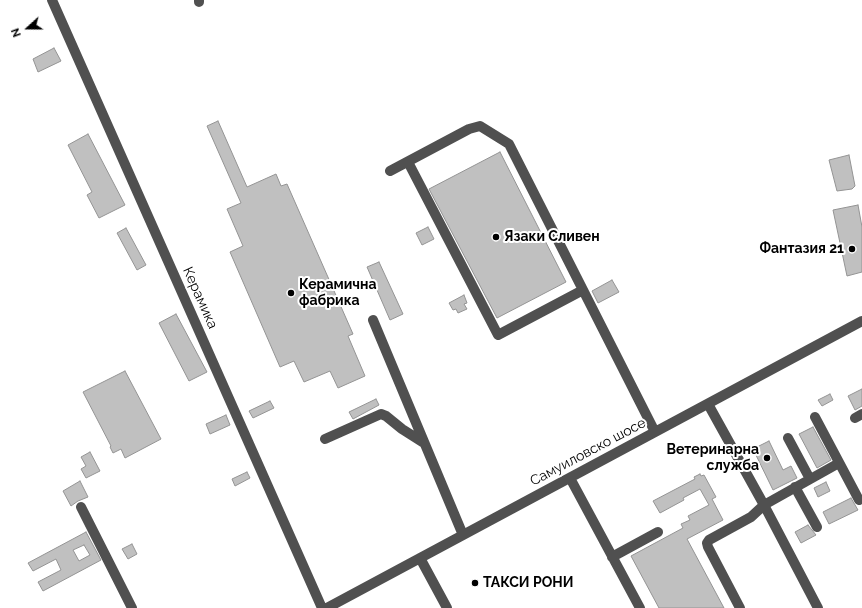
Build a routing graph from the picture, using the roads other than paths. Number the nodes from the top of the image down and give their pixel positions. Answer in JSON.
{"nodes":[{"id":1,"x":52,"y":0,"type":"edge"},
{"id":2,"x":408,"y":162,"type":"junction"},
{"id":3,"x":390,"y":171,"type":"dead end"},
{"id":4,"x":583,"y":290,"type":"junction"},
{"id":5,"x":373,"y":320,"type":"dead end"},
{"id":6,"x":862,"y":321,"type":"edge"},
{"id":7,"x":708,"y":404,"type":"junction"},
{"id":8,"x":815,"y":417,"type":"dead end"},
{"id":9,"x":655,"y":432,"type":"junction"},
{"id":10,"x":788,"y":438,"type":"dead end"},
{"id":11,"x":325,"y":439,"type":"dead end"},
{"id":12,"x":424,"y":443,"type":"junction"},
{"id":13,"x":839,"y":463,"type":"junction"},
{"id":14,"x":570,"y":478,"type":"junction"},
{"id":15,"x":810,"y":479,"type":"junction"},
{"id":16,"x":795,"y":487,"type":"junction"},
{"id":17,"x":859,"y":500,"type":"dead end"},
{"id":18,"x":764,"y":505,"type":"junction"},
{"id":19,"x":81,"y":507,"type":"dead end"},
{"id":20,"x":817,"y":527,"type":"dead end"},
{"id":21,"x":658,"y":532,"type":"dead end"},
{"id":22,"x":463,"y":535,"type":"junction"},
{"id":23,"x":612,"y":556,"type":"junction"},
{"id":24,"x":420,"y":558,"type":"junction"},
{"id":25,"x":132,"y":608,"type":"edge"},
{"id":26,"x":322,"y":608,"type":"edge"},
{"id":27,"x":327,"y":608,"type":"edge"},
{"id":28,"x":447,"y":608,"type":"edge"},
{"id":29,"x":640,"y":608,"type":"edge"},
{"id":30,"x":740,"y":608,"type":"edge"},
{"id":31,"x":818,"y":608,"type":"edge"}],
"edges":[{"from":1,"to":26,"type":"street","name":"Керамика"},
{"from":2,"to":3,"type":"street"},
{"from":2,"to":4,"type":"street"},
{"from":2,"to":4,"type":"street"},
{"from":4,"to":9,"type":"street"},
{"from":5,"to":12,"type":"street"},
{"from":6,"to":7,"type":"street","name":"Самуиловско шосе"},
{"from":7,"to":9,"type":"street","name":"Самуиловско шосе"},
{"from":7,"to":18,"type":"street"},
{"from":8,"to":13,"type":"street"},
{"from":9,"to":14,"type":"street","name":"Самуиловско шосе"},
{"from":10,"to":15,"type":"street"},
{"from":11,"to":12,"type":"street"},
{"from":12,"to":22,"type":"street"},
{"from":13,"to":15,"type":"street"},
{"from":13,"to":17,"type":"street"},
{"from":14,"to":22,"type":"street","name":"Самуиловско шосе"},
{"from":14,"to":23,"type":"street"},
{"from":15,"to":16,"type":"street"},
{"from":16,"to":18,"type":"street"},
{"from":16,"to":20,"type":"street"},
{"from":18,"to":30,"type":"street"},
{"from":18,"to":31,"type":"street"},
{"from":19,"to":25,"type":"street"},
{"from":21,"to":23,"type":"street"},
{"from":22,"to":24,"type":"street","name":"Самуиловско шосе"},
{"from":23,"to":29,"type":"street"},
{"from":24,"to":27,"type":"street","name":"Самуиловско шосе"},
{"from":24,"to":28,"type":"street"}]}
